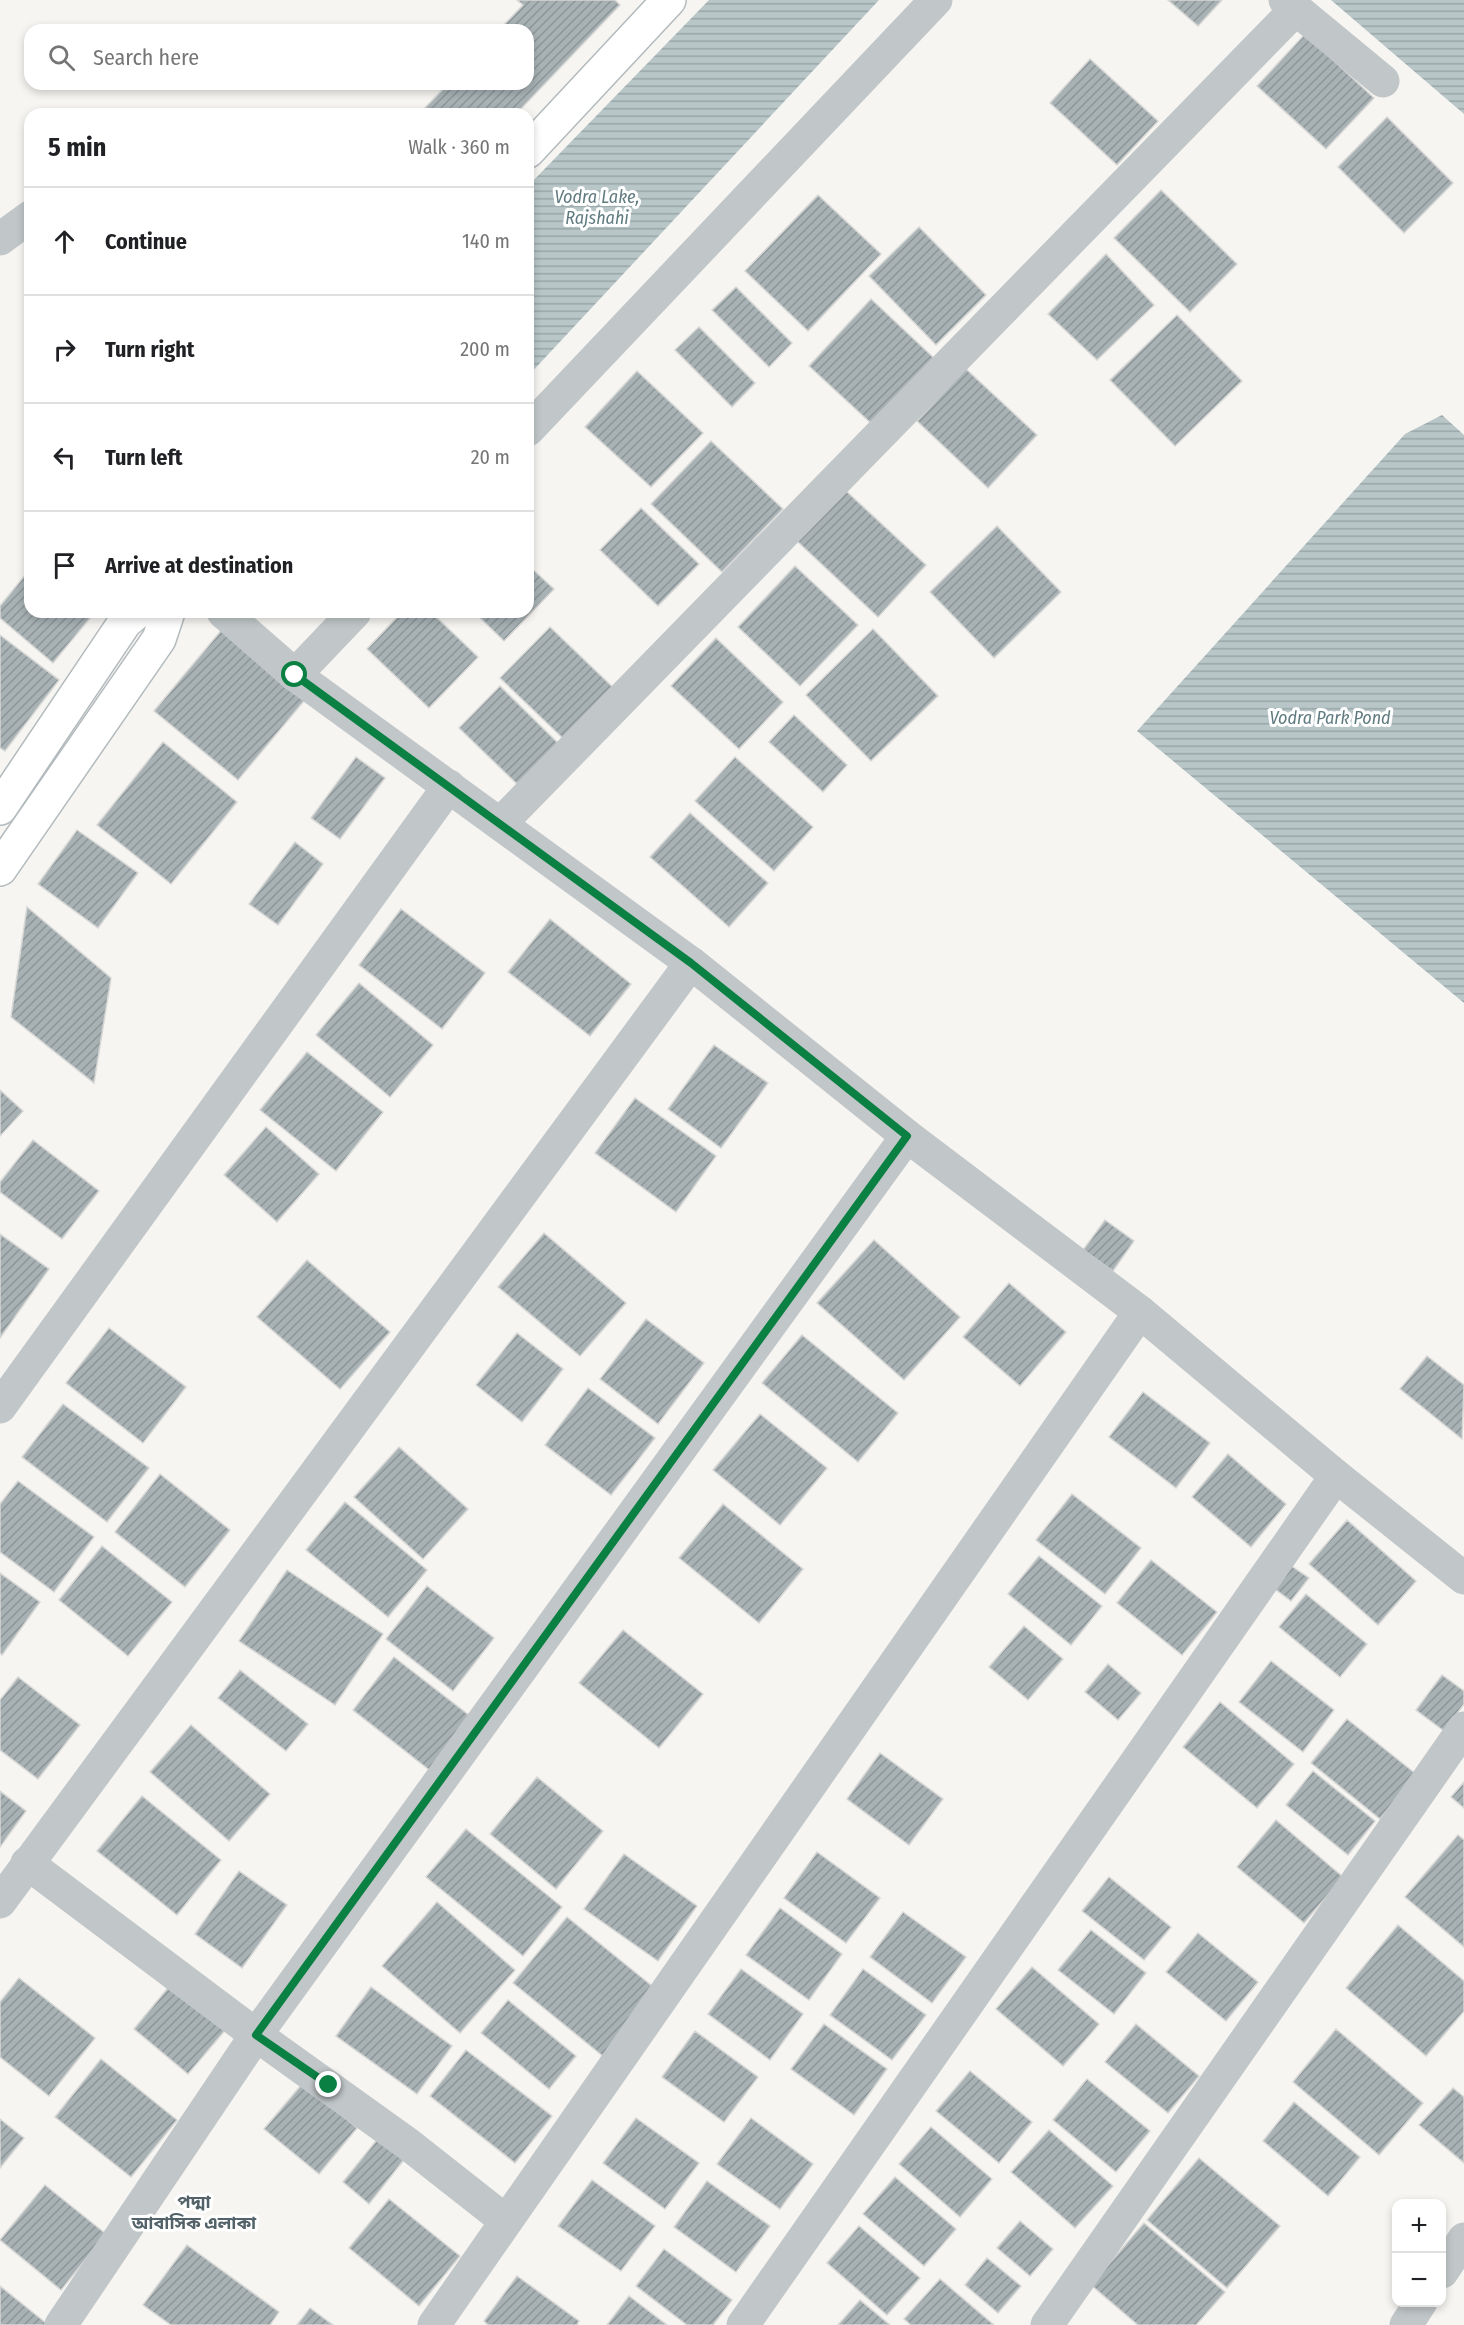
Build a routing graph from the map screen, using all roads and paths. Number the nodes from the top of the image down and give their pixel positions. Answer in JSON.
{"nodes":[{"id":1,"x":669,"y":0,"type":"edge"},
{"id":2,"x":936,"y":0,"type":"edge"},
{"id":3,"x":1291,"y":4,"type":"edge"},
{"id":4,"x":1383,"y":81,"type":"dead end"},
{"id":5,"x":534,"y":145,"type":"edge"},
{"id":6,"x":24,"y":221,"type":"edge"},
{"id":7,"x":0,"y":238,"type":"edge"},
{"id":8,"x":534,"y":424,"type":"edge"},
{"id":9,"x":130,"y":618,"type":"edge"},
{"id":10,"x":166,"y":618,"type":"edge"},
{"id":11,"x":231,"y":618,"type":"edge"},
{"id":12,"x":349,"y":618,"type":"edge"},
{"id":13,"x":295,"y":675,"type":"junction"},
{"id":14,"x":449,"y":786,"type":"junction"},
{"id":15,"x":0,"y":808,"type":"edge"},
{"id":16,"x":500,"y":824,"type":"junction"},
{"id":17,"x":0,"y":869,"type":"edge"},
{"id":18,"x":691,"y":963,"type":"junction"},
{"id":19,"x":907,"y":1136,"type":"junction"},
{"id":20,"x":1140,"y":1312,"type":"junction"},
{"id":21,"x":0,"y":1407,"type":"edge"},
{"id":22,"x":1336,"y":1476,"type":"junction"},
{"id":23,"x":1464,"y":1578,"type":"edge"},
{"id":24,"x":1464,"y":1728,"type":"edge"},
{"id":25,"x":27,"y":1863,"type":"junction"},
{"id":26,"x":0,"y":1902,"type":"edge"},
{"id":27,"x":256,"y":2035,"type":"junction"},
{"id":28,"x":506,"y":2221,"type":"junction"},
{"id":29,"x":1464,"y":2239,"type":"edge"},
{"id":30,"x":1446,"y":2266,"type":"edge"},
{"id":31,"x":1418,"y":2307,"type":"edge"},
{"id":32,"x":61,"y":2325,"type":"edge"},
{"id":33,"x":434,"y":2325,"type":"edge"},
{"id":34,"x":743,"y":2325,"type":"edge"},
{"id":35,"x":1047,"y":2325,"type":"edge"},
{"id":36,"x":1406,"y":2325,"type":"edge"}],
"edges":[{"from":1,"to":5,"type":"main road"},
{"from":2,"to":8,"type":"street"},
{"from":3,"to":4,"type":"street"},
{"from":3,"to":16,"type":"street"},
{"from":6,"to":7,"type":"street"},
{"from":9,"to":15,"type":"main road"},
{"from":10,"to":17,"type":"main road"},
{"from":11,"to":13,"type":"street"},
{"from":12,"to":13,"type":"street"},
{"from":13,"to":14,"type":"street"},
{"from":14,"to":16,"type":"street"},
{"from":14,"to":21,"type":"street"},
{"from":16,"to":18,"type":"street"},
{"from":18,"to":19,"type":"street"},
{"from":18,"to":25,"type":"street"},
{"from":19,"to":20,"type":"street"},
{"from":19,"to":27,"type":"street"},
{"from":20,"to":22,"type":"street"},
{"from":20,"to":28,"type":"street"},
{"from":22,"to":23,"type":"street"},
{"from":22,"to":34,"type":"street"},
{"from":24,"to":35,"type":"street"},
{"from":25,"to":26,"type":"street"},
{"from":25,"to":27,"type":"street"},
{"from":27,"to":28,"type":"street"},
{"from":27,"to":32,"type":"street"},
{"from":28,"to":33,"type":"street"},
{"from":29,"to":30,"type":"street"},
{"from":31,"to":36,"type":"street"}]}
